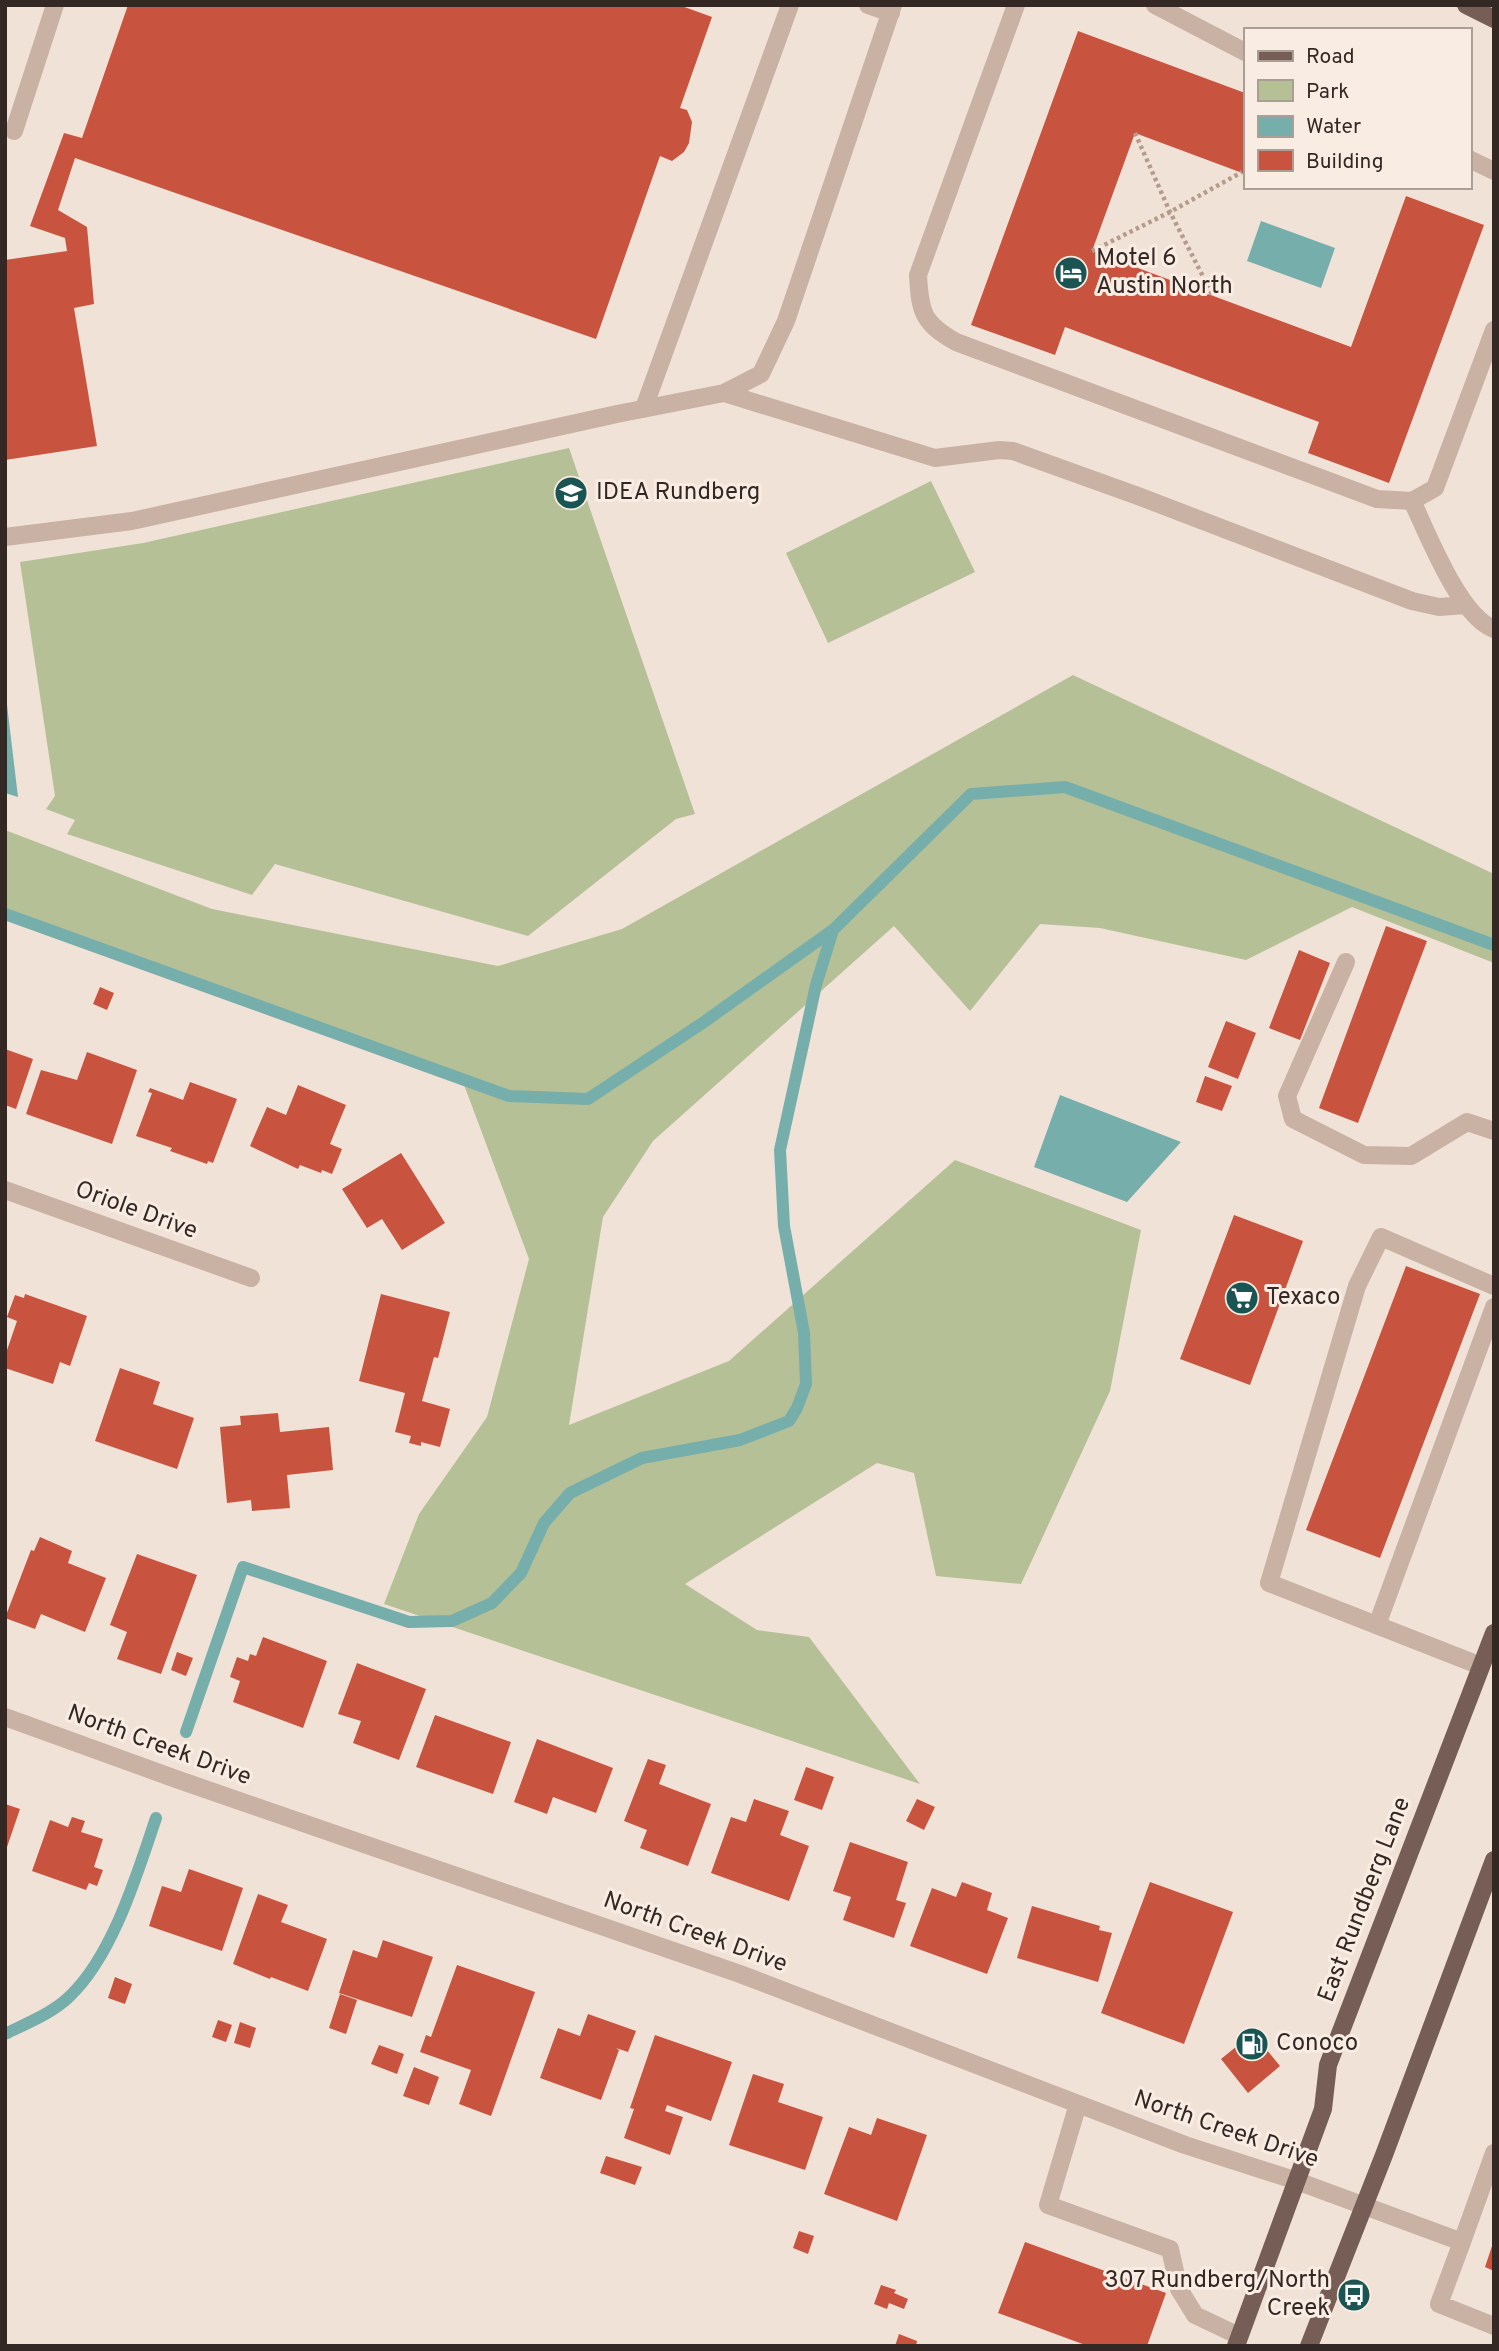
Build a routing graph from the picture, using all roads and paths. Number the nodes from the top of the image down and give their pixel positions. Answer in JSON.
{"nodes":[{"id":1,"x":55,"y":5,"type":"edge"},
{"id":2,"x":790,"y":5,"type":"edge"},
{"id":3,"x":868,"y":5,"type":"edge"},
{"id":4,"x":1016,"y":5,"type":"edge"},
{"id":5,"x":1155,"y":5,"type":"edge"},
{"id":6,"x":1466,"y":5,"type":"edge"},
{"id":7,"x":892,"y":9,"type":"edge"},
{"id":8,"x":1494,"y":19,"type":"edge"},
{"id":9,"x":1244,"y":51,"type":"edge"},
{"id":10,"x":14,"y":131,"type":"dead end"},
{"id":11,"x":1135,"y":133,"type":"dead end"},
{"id":12,"x":1471,"y":160,"type":"edge"},
{"id":13,"x":1494,"y":171,"type":"edge"},
{"id":14,"x":1242,"y":173,"type":"dead end"},
{"id":15,"x":1170,"y":212,"type":"junction"},
{"id":16,"x":1092,"y":251,"type":"dead end"},
{"id":17,"x":1213,"y":296,"type":"dead end"},
{"id":18,"x":1494,"y":330,"type":"edge"},
{"id":19,"x":724,"y":393,"type":"junction"},
{"id":20,"x":644,"y":408,"type":"junction"},
{"id":21,"x":1412,"y":501,"type":"junction"},
{"id":22,"x":5,"y":537,"type":"edge"},
{"id":23,"x":1465,"y":606,"type":"junction"},
{"id":24,"x":1494,"y":629,"type":"edge"},
{"id":25,"x":1346,"y":962,"type":"dead end"},
{"id":26,"x":1494,"y":1131,"type":"edge"},
{"id":27,"x":5,"y":1191,"type":"edge"},
{"id":28,"x":251,"y":1278,"type":"dead end"},
{"id":29,"x":1494,"y":1286,"type":"edge"},
{"id":30,"x":1494,"y":1307,"type":"edge"},
{"id":31,"x":1377,"y":1625,"type":"junction"},
{"id":32,"x":1494,"y":1633,"type":"edge"},
{"id":33,"x":1487,"y":1668,"type":"edge"},
{"id":34,"x":5,"y":1717,"type":"edge"},
{"id":35,"x":1494,"y":1860,"type":"edge"},
{"id":36,"x":1078,"y":2104,"type":"junction"},
{"id":37,"x":1494,"y":2152,"type":"edge"},
{"id":38,"x":1297,"y":2181,"type":"junction"},
{"id":39,"x":1364,"y":2205,"type":"junction"},
{"id":40,"x":1462,"y":2242,"type":"junction"},
{"id":41,"x":1494,"y":2326,"type":"edge"},
{"id":42,"x":1238,"y":2341,"type":"edge"},
{"id":43,"x":1309,"y":2346,"type":"edge"}],
"edges":[{"from":1,"to":10,"type":"street"},
{"from":2,"to":20,"type":"street"},
{"from":3,"to":7,"type":"street"},
{"from":4,"to":21,"type":"street"},
{"from":5,"to":9,"type":"street"},
{"from":6,"to":8,"type":"main road"},
{"from":7,"to":19,"type":"street"},
{"from":11,"to":15,"type":"path"},
{"from":12,"to":13,"type":"street"},
{"from":14,"to":15,"type":"path"},
{"from":15,"to":16,"type":"path"},
{"from":15,"to":17,"type":"path"},
{"from":18,"to":21,"type":"street"},
{"from":19,"to":20,"type":"street"},
{"from":19,"to":23,"type":"street"},
{"from":20,"to":22,"type":"street"},
{"from":21,"to":23,"type":"street"},
{"from":23,"to":24,"type":"street"},
{"from":25,"to":26,"type":"street"},
{"from":27,"to":28,"type":"street","name":"Oriole Drive"},
{"from":29,"to":31,"type":"street"},
{"from":30,"to":31,"type":"street"},
{"from":31,"to":33,"type":"street"},
{"from":32,"to":33,"type":"main road","name":"East Rundberg Lane"},
{"from":33,"to":38,"type":"main road","name":"East Rundberg Lane"},
{"from":34,"to":36,"type":"street","name":"North Creek Drive"},
{"from":35,"to":39,"type":"main road"},
{"from":36,"to":38,"type":"street","name":"North Creek Drive"},
{"from":36,"to":42,"type":"street"},
{"from":37,"to":40,"type":"street"},
{"from":38,"to":39,"type":"street","name":"North Creek Drive"},
{"from":38,"to":42,"type":"main road","name":"East Rundberg Lane"},
{"from":39,"to":40,"type":"street","name":"North Creek Drive"},
{"from":39,"to":43,"type":"main road"},
{"from":40,"to":41,"type":"street"}]}
